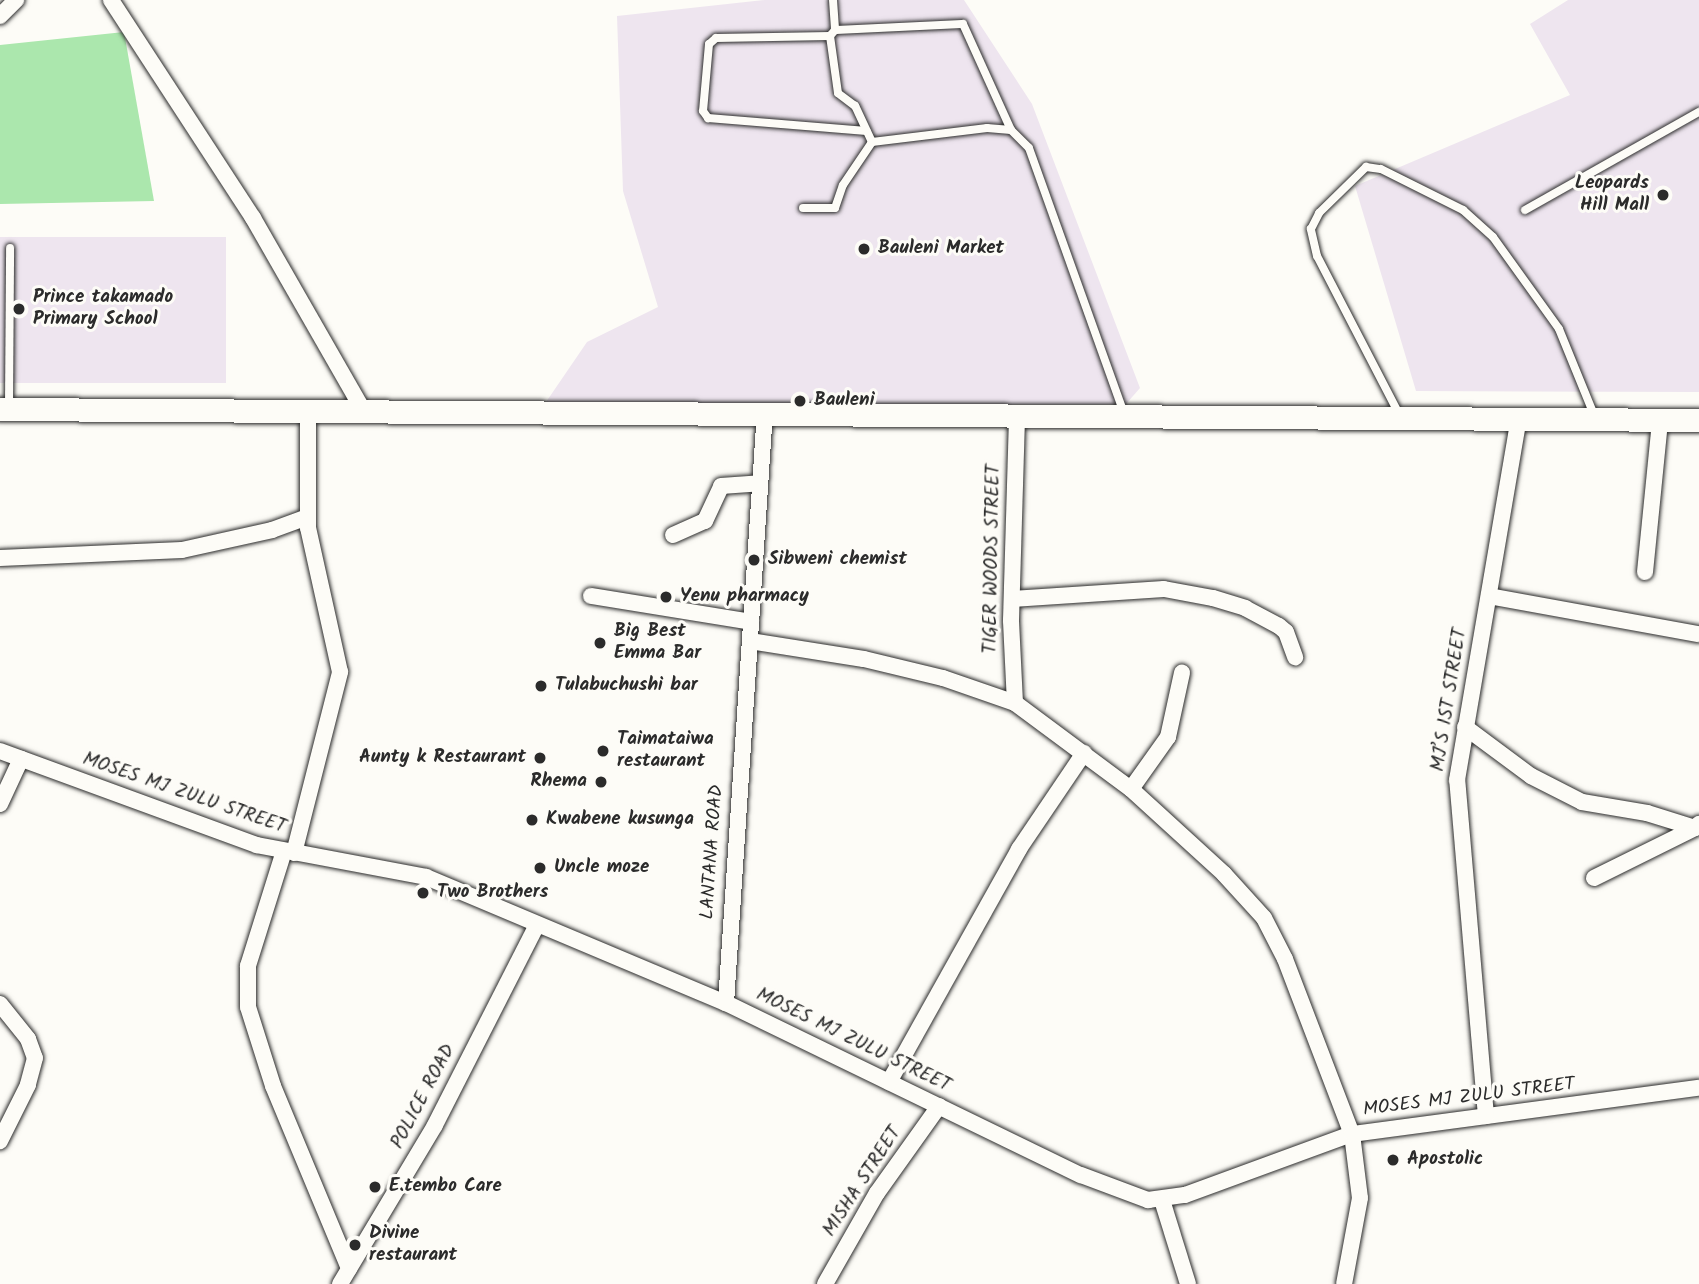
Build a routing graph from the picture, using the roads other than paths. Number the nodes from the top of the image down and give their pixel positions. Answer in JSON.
{"nodes":[{"id":1,"x":16,"y":0,"type":"edge"},
{"id":2,"x":111,"y":0,"type":"edge"},
{"id":3,"x":832,"y":0,"type":"edge"},
{"id":4,"x":0,"y":16,"type":"edge"},
{"id":5,"x":832,"y":33,"type":"junction"},
{"id":6,"x":1699,"y":112,"type":"edge"},
{"id":7,"x":1011,"y":130,"type":"junction"},
{"id":8,"x":866,"y":131,"type":"junction"},
{"id":9,"x":872,"y":142,"type":"junction"},
{"id":10,"x":803,"y":208,"type":"dead end"},
{"id":11,"x":1525,"y":211,"type":"dead end"},
{"id":12,"x":10,"y":248,"type":"dead end"},
{"id":13,"x":4,"y":409,"type":"edge"},
{"id":14,"x":308,"y":409,"type":"junction"},
{"id":15,"x":765,"y":411,"type":"junction"},
{"id":16,"x":364,"y":412,"type":"junction"},
{"id":17,"x":1017,"y":415,"type":"junction"},
{"id":18,"x":1125,"y":415,"type":"junction"},
{"id":19,"x":1399,"y":415,"type":"junction"},
{"id":20,"x":1520,"y":419,"type":"junction"},
{"id":21,"x":1596,"y":420,"type":"junction"},
{"id":22,"x":1699,"y":420,"type":"edge"},
{"id":23,"x":1660,"y":421,"type":"junction"},
{"id":24,"x":760,"y":483,"type":"junction"},
{"id":25,"x":307,"y":517,"type":"junction"},
{"id":26,"x":673,"y":535,"type":"dead end"},
{"id":27,"x":0,"y":558,"type":"edge"},
{"id":28,"x":1645,"y":572,"type":"dead end"},
{"id":29,"x":591,"y":596,"type":"dead end"},
{"id":30,"x":1489,"y":596,"type":"junction"},
{"id":31,"x":1012,"y":599,"type":"junction"},
{"id":32,"x":751,"y":622,"type":"junction"},
{"id":33,"x":1699,"y":634,"type":"edge"},
{"id":34,"x":750,"y":641,"type":"junction"},
{"id":35,"x":1295,"y":657,"type":"dead end"},
{"id":36,"x":1182,"y":673,"type":"dead end"},
{"id":37,"x":1015,"y":703,"type":"junction"},
{"id":38,"x":1465,"y":727,"type":"junction"},
{"id":39,"x":0,"y":751,"type":"edge"},
{"id":40,"x":1084,"y":753,"type":"junction"},
{"id":41,"x":21,"y":759,"type":"junction"},
{"id":42,"x":1131,"y":789,"type":"junction"},
{"id":43,"x":0,"y":804,"type":"edge"},
{"id":44,"x":1697,"y":826,"type":"edge"},
{"id":45,"x":289,"y":852,"type":"junction"},
{"id":46,"x":1594,"y":878,"type":"dead end"},
{"id":47,"x":537,"y":925,"type":"junction"},
{"id":48,"x":726,"y":1003,"type":"junction"},
{"id":49,"x":0,"y":1004,"type":"edge"},
{"id":50,"x":889,"y":1082,"type":"junction"},
{"id":51,"x":1699,"y":1088,"type":"edge"},
{"id":52,"x":939,"y":1106,"type":"junction"},
{"id":53,"x":1486,"y":1116,"type":"junction"},
{"id":54,"x":1352,"y":1134,"type":"junction"},
{"id":55,"x":0,"y":1141,"type":"edge"},
{"id":56,"x":1162,"y":1200,"type":"junction"},
{"id":57,"x":349,"y":1269,"type":"junction"},
{"id":58,"x":340,"y":1284,"type":"edge"},
{"id":59,"x":825,"y":1284,"type":"edge"},
{"id":60,"x":1188,"y":1284,"type":"edge"},
{"id":61,"x":1344,"y":1284,"type":"edge"}],
"edges":[{"from":1,"to":4,"type":"street"},
{"from":2,"to":16,"type":"street"},
{"from":3,"to":5,"type":"lane"},
{"from":5,"to":7,"type":"lane"},
{"from":5,"to":8,"type":"lane"},
{"from":5,"to":8,"type":"lane"},
{"from":6,"to":11,"type":"lane"},
{"from":7,"to":9,"type":"lane"},
{"from":7,"to":18,"type":"lane"},
{"from":8,"to":9,"type":"lane"},
{"from":9,"to":10,"type":"lane"},
{"from":12,"to":13,"type":"lane"},
{"from":13,"to":14,"type":"street"},
{"from":14,"to":16,"type":"street"},
{"from":14,"to":25,"type":"street"},
{"from":15,"to":16,"type":"street"},
{"from":15,"to":17,"type":"street"},
{"from":15,"to":24,"type":"street","name":"LANTANA ROAD"},
{"from":17,"to":18,"type":"street"},
{"from":17,"to":31,"type":"street","name":"TIGER WOODS STREET"},
{"from":18,"to":19,"type":"street"},
{"from":19,"to":20,"type":"street"},
{"from":19,"to":21,"type":"lane"},
{"from":20,"to":21,"type":"street"},
{"from":20,"to":30,"type":"street","name":"MJ’S 1ST STREET"},
{"from":21,"to":23,"type":"street"},
{"from":22,"to":23,"type":"street"},
{"from":23,"to":28,"type":"street"},
{"from":24,"to":26,"type":"street"},
{"from":24,"to":32,"type":"street","name":"LANTANA ROAD"},
{"from":25,"to":27,"type":"street"},
{"from":25,"to":45,"type":"street"},
{"from":29,"to":32,"type":"street"},
{"from":30,"to":33,"type":"street"},
{"from":30,"to":38,"type":"street","name":"MJ’S 1ST STREET"},
{"from":31,"to":35,"type":"street"},
{"from":31,"to":37,"type":"street","name":"TIGER WOODS STREET"},
{"from":32,"to":34,"type":"street","name":"LANTANA ROAD"},
{"from":34,"to":37,"type":"street"},
{"from":34,"to":48,"type":"street","name":"LANTANA ROAD"},
{"from":36,"to":42,"type":"street"},
{"from":37,"to":40,"type":"street"},
{"from":38,"to":44,"type":"street"},
{"from":38,"to":53,"type":"street","name":"MJ’S 1ST STREET"},
{"from":39,"to":41,"type":"street","name":"MOSES MJ ZULU STREET"},
{"from":40,"to":42,"type":"street"},
{"from":40,"to":50,"type":"street"},
{"from":41,"to":43,"type":"street"},
{"from":41,"to":45,"type":"street","name":"MOSES MJ ZULU STREET"},
{"from":42,"to":54,"type":"street"},
{"from":44,"to":46,"type":"street"},
{"from":45,"to":47,"type":"street","name":"MOSES MJ ZULU STREET"},
{"from":45,"to":57,"type":"street"},
{"from":47,"to":48,"type":"street","name":"MOSES MJ ZULU STREET"},
{"from":47,"to":57,"type":"street","name":"POLICE ROAD"},
{"from":48,"to":50,"type":"street","name":"MOSES MJ ZULU STREET"},
{"from":49,"to":55,"type":"street"},
{"from":50,"to":52,"type":"street","name":"MOSES MJ ZULU STREET"},
{"from":51,"to":53,"type":"street","name":"MOSES MJ ZULU STREET"},
{"from":52,"to":56,"type":"street","name":"MOSES MJ ZULU STREET"},
{"from":52,"to":59,"type":"street","name":"MISHA STREET"},
{"from":53,"to":54,"type":"street","name":"MOSES MJ ZULU STREET"},
{"from":54,"to":56,"type":"street","name":"MOSES MJ ZULU STREET"},
{"from":54,"to":61,"type":"street"},
{"from":56,"to":60,"type":"street"},
{"from":57,"to":58,"type":"street","name":"POLICE ROAD"}]}
